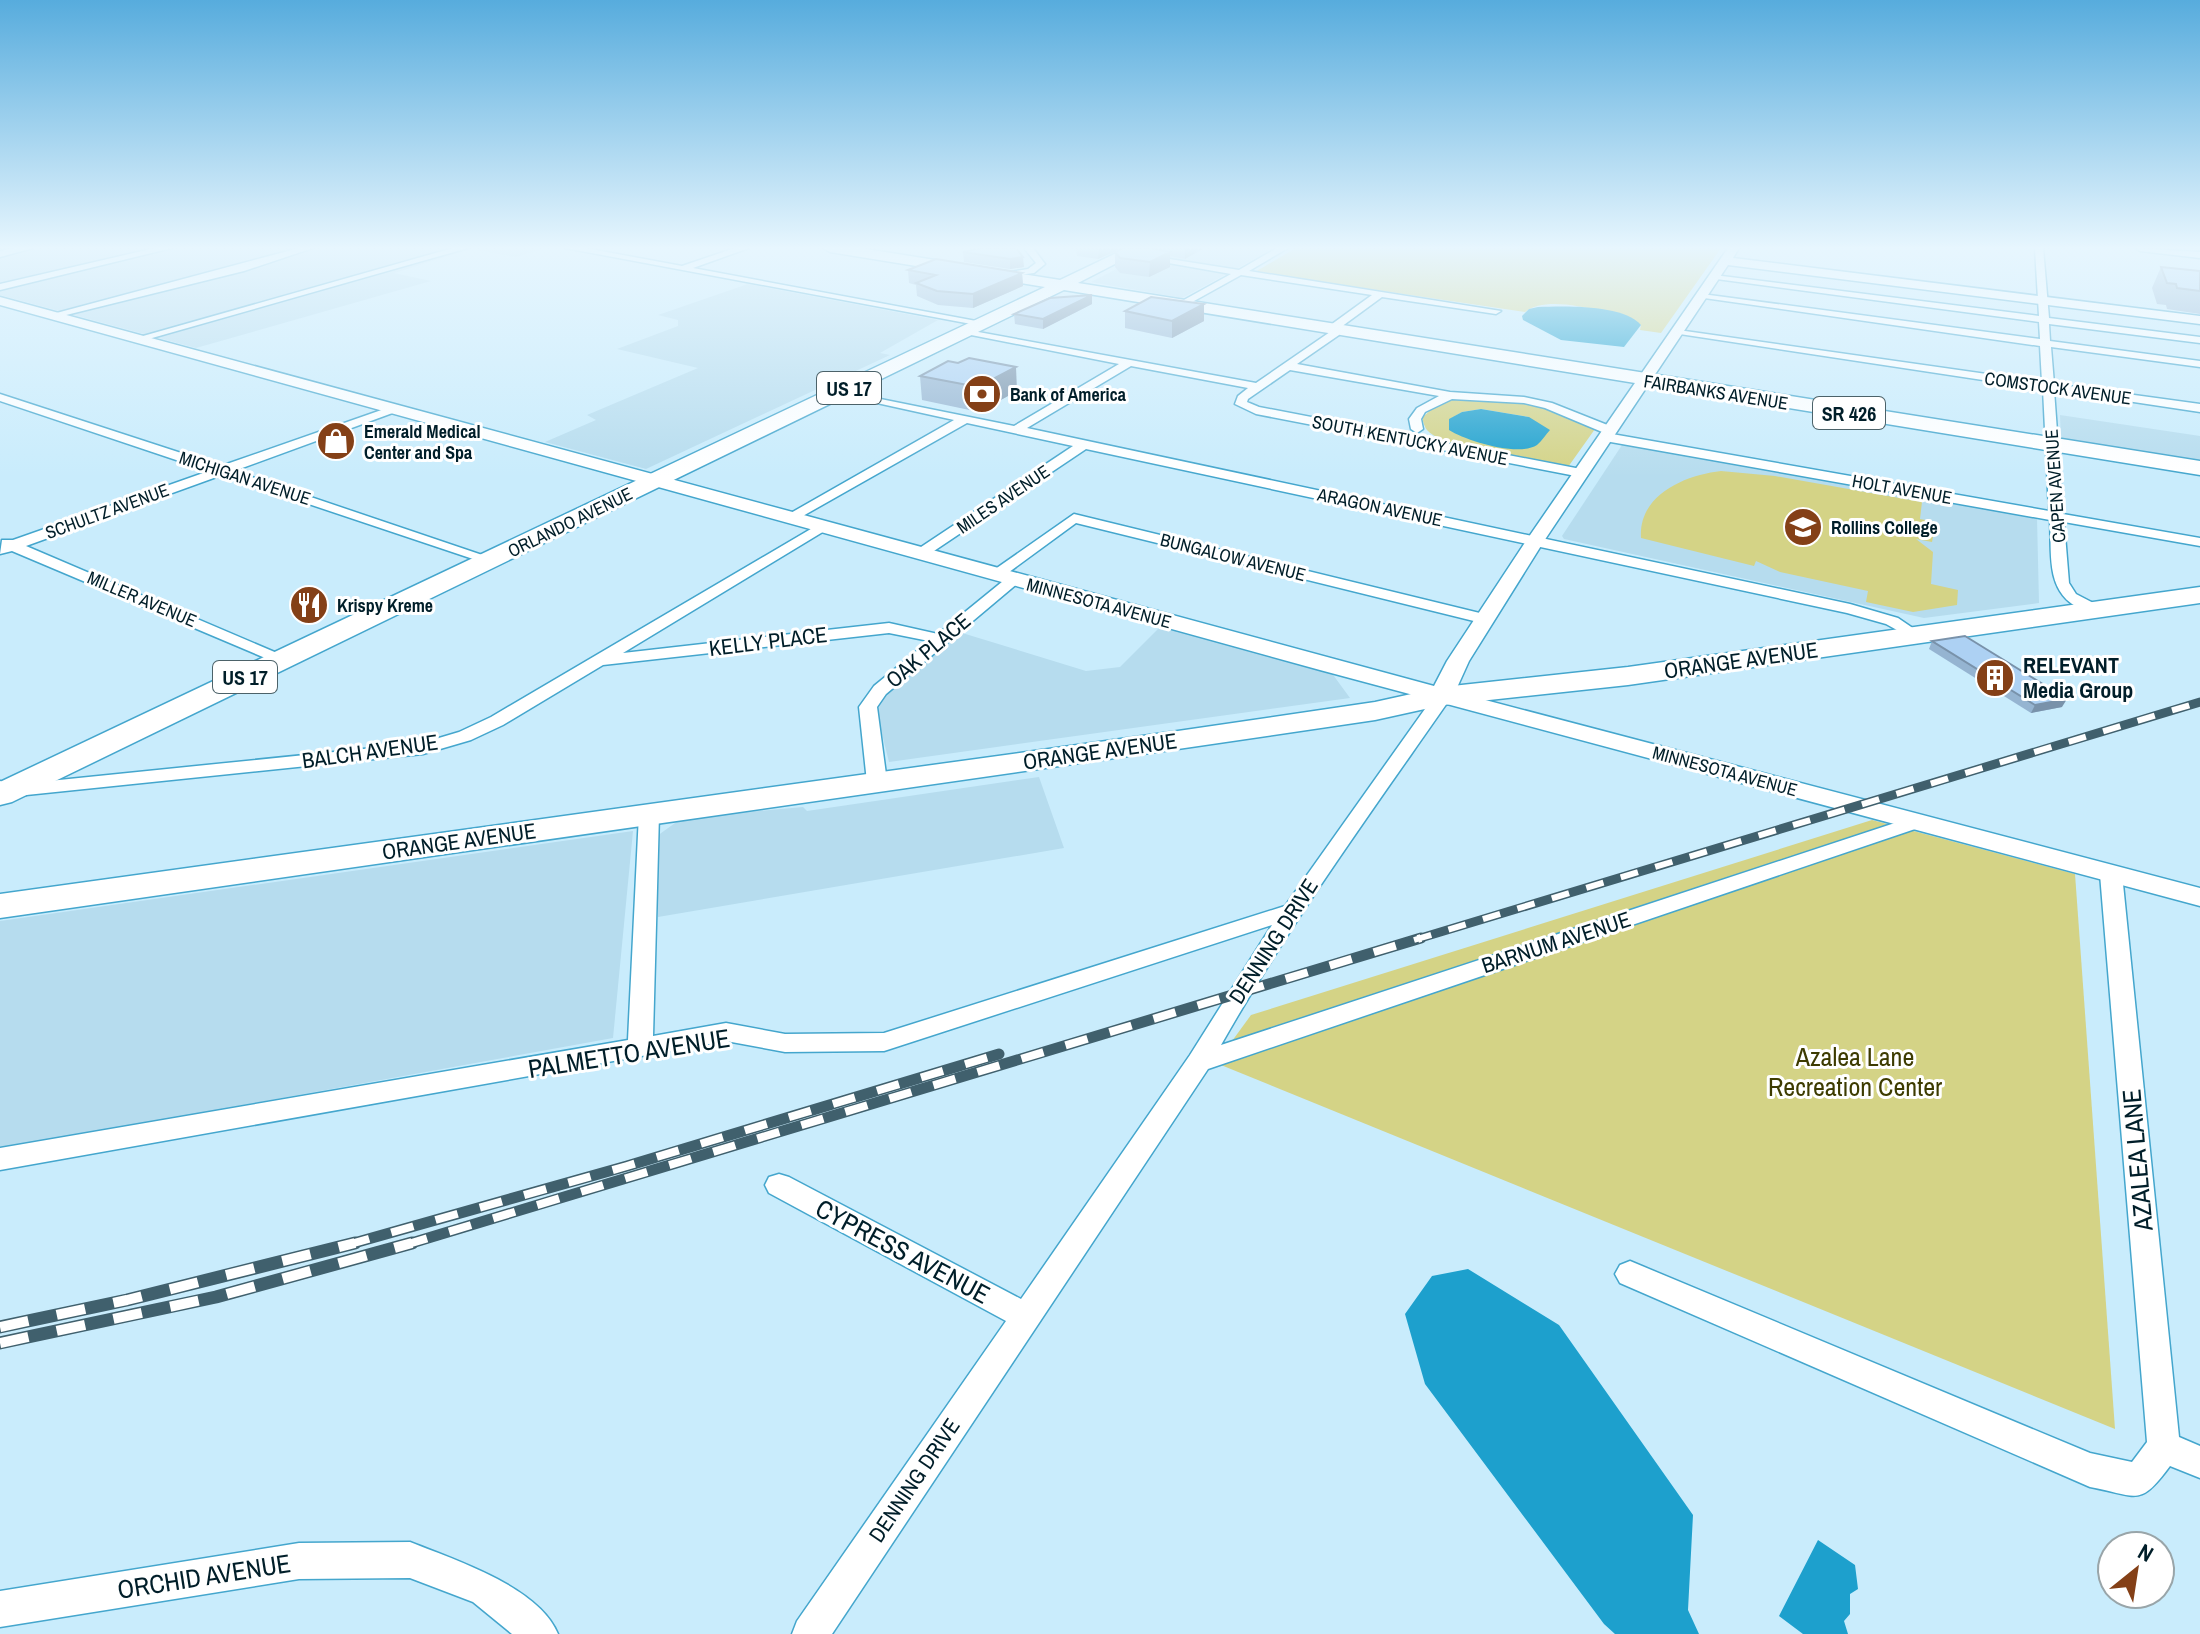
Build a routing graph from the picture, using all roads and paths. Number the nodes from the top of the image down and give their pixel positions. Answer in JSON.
{"nodes":[{"id":1,"x":89,"y":324,"type":"edge"},
{"id":2,"x":190,"y":324,"type":"edge"},
{"id":3,"x":960,"y":324,"type":"edge"},
{"id":4,"x":980,"y":324,"type":"edge"},
{"id":5,"x":1300,"y":324,"type":"edge"},
{"id":6,"x":1342,"y":324,"type":"edge"},
{"id":7,"x":1684,"y":324,"type":"edge"},
{"id":8,"x":1906,"y":324,"type":"edge"},
{"id":9,"x":2045,"y":324,"type":"edge"},
{"id":10,"x":2072,"y":324,"type":"edge"},
{"id":11,"x":974,"y":327,"type":"junction"},
{"id":12,"x":1335,"y":330,"type":"junction"},
{"id":13,"x":1678,"y":333,"type":"junction"},
{"id":14,"x":141,"y":338,"type":"junction"},
{"id":15,"x":2200,"y":340,"type":"edge"},
{"id":16,"x":2046,"y":343,"type":"junction"},
{"id":17,"x":1130,"y":362,"type":"junction"},
{"id":18,"x":2200,"y":364,"type":"edge"},
{"id":19,"x":1288,"y":366,"type":"junction"},
{"id":20,"x":1646,"y":380,"type":"junction"},
{"id":21,"x":2048,"y":386,"type":"junction"},
{"id":22,"x":1258,"y":387,"type":"junction"},
{"id":23,"x":840,"y":392,"type":"junction"},
{"id":24,"x":1450,"y":395,"type":"junction"},
{"id":25,"x":0,"y":397,"type":"edge"},
{"id":26,"x":2200,"y":408,"type":"edge"},
{"id":27,"x":394,"y":409,"type":"junction"},
{"id":28,"x":967,"y":418,"type":"junction"},
{"id":29,"x":1017,"y":429,"type":"junction"},
{"id":30,"x":1417,"y":429,"type":"junction"},
{"id":31,"x":1608,"y":434,"type":"junction"},
{"id":32,"x":1399,"y":437,"type":"junction"},
{"id":33,"x":1086,"y":443,"type":"junction"},
{"id":34,"x":2052,"y":445,"type":"junction"},
{"id":35,"x":1453,"y":448,"type":"junction"},
{"id":36,"x":2200,"y":468,"type":"edge"},
{"id":37,"x":221,"y":470,"type":"junction"},
{"id":38,"x":1581,"y":473,"type":"junction"},
{"id":39,"x":655,"y":481,"type":"junction"},
{"id":40,"x":2058,"y":517,"type":"junction"},
{"id":41,"x":789,"y":518,"type":"junction"},
{"id":42,"x":821,"y":527,"type":"junction"},
{"id":43,"x":1535,"y":541,"type":"junction"},
{"id":44,"x":2200,"y":542,"type":"edge"},
{"id":45,"x":4,"y":545,"type":"edge"},
{"id":46,"x":920,"y":554,"type":"junction"},
{"id":47,"x":490,"y":560,"type":"junction"},
{"id":48,"x":1004,"y":577,"type":"junction"},
{"id":49,"x":2200,"y":595,"type":"edge"},
{"id":50,"x":2095,"y":610,"type":"junction"},
{"id":51,"x":1486,"y":619,"type":"junction"},
{"id":52,"x":1915,"y":635,"type":"junction"},
{"id":53,"x":940,"y":639,"type":"junction"},
{"id":54,"x":283,"y":659,"type":"junction"},
{"id":55,"x":596,"y":661,"type":"junction"},
{"id":56,"x":1443,"y":696,"type":"junction"},
{"id":57,"x":877,"y":782,"type":"junction"},
{"id":58,"x":2,"y":791,"type":"edge"},
{"id":59,"x":649,"y":814,"type":"junction"},
{"id":60,"x":1914,"y":823,"type":"junction"},
{"id":61,"x":2111,"y":874,"type":"junction"},
{"id":62,"x":2200,"y":897,"type":"edge"},
{"id":63,"x":0,"y":906,"type":"edge"},
{"id":64,"x":1292,"y":911,"type":"junction"},
{"id":65,"x":640,"y":1048,"type":"junction"},
{"id":66,"x":1199,"y":1062,"type":"junction"},
{"id":67,"x":0,"y":1159,"type":"edge"},
{"id":68,"x":779,"y":1185,"type":"dead end"},
{"id":69,"x":1630,"y":1274,"type":"dead end"},
{"id":70,"x":1027,"y":1317,"type":"junction"},
{"id":71,"x":2164,"y":1447,"type":"junction"},
{"id":72,"x":2200,"y":1462,"type":"edge"},
{"id":73,"x":0,"y":1609,"type":"edge"},
{"id":74,"x":540,"y":1634,"type":"edge"},
{"id":75,"x":810,"y":1634,"type":"edge"}],
"edges":[{"from":1,"to":14,"type":"street","name":"MINNESOTA AVENUE"},
{"from":2,"to":14,"type":"street"},
{"from":3,"to":11,"type":"street"},
{"from":4,"to":11,"type":"main road","name":"ORLANDO AVENUE","number":"US 17"},
{"from":5,"to":12,"type":"main road","name":"FAIRBANKS AVENUE","number":"SR 426"},
{"from":6,"to":12,"type":"street"},
{"from":7,"to":13,"type":"street","name":"DENNING DRIVE"},
{"from":8,"to":16,"type":"street"},
{"from":9,"to":16,"type":"street","name":"CAPEN AVENUE"},
{"from":10,"to":15,"type":"street"},
{"from":11,"to":17,"type":"street"},
{"from":11,"to":23,"type":"main road","name":"ORLANDO AVENUE","number":"US 17"},
{"from":12,"to":19,"type":"street"},
{"from":12,"to":20,"type":"main road","name":"FAIRBANKS AVENUE","number":"SR 426"},
{"from":13,"to":20,"type":"street","name":"DENNING DRIVE"},
{"from":13,"to":21,"type":"street","name":"COMSTOCK AVENUE"},
{"from":14,"to":27,"type":"street","name":"MINNESOTA AVENUE"},
{"from":16,"to":18,"type":"street"},
{"from":16,"to":21,"type":"street","name":"CAPEN AVENUE"},
{"from":17,"to":22,"type":"street"},
{"from":17,"to":29,"type":"street"},
{"from":19,"to":22,"type":"street"},
{"from":19,"to":24,"type":"street","name":"HOLT AVENUE"},
{"from":20,"to":31,"type":"street","name":"DENNING DRIVE"},
{"from":20,"to":34,"type":"main road","name":"FAIRBANKS AVENUE","number":"SR 426"},
{"from":21,"to":26,"type":"street","name":"COMSTOCK AVENUE"},
{"from":21,"to":34,"type":"street","name":"CAPEN AVENUE"},
{"from":22,"to":32,"type":"street","name":"SOUTH KENTUCKY AVENUE"},
{"from":23,"to":28,"type":"street","name":"ARAGON AVENUE"},
{"from":23,"to":39,"type":"main road","name":"ORLANDO AVENUE","number":"US 17"},
{"from":24,"to":30,"type":"street"},
{"from":24,"to":31,"type":"street","name":"HOLT AVENUE"},
{"from":25,"to":37,"type":"street","name":"MICHIGAN AVENUE"},
{"from":27,"to":37,"type":"street","name":"SCHULTZ AVENUE"},
{"from":27,"to":39,"type":"street","name":"MINNESOTA AVENUE"},
{"from":28,"to":29,"type":"street","name":"ARAGON AVENUE"},
{"from":28,"to":41,"type":"street"},
{"from":29,"to":33,"type":"street","name":"ARAGON AVENUE"},
{"from":30,"to":32,"type":"street"},
{"from":30,"to":35,"type":"street"},
{"from":31,"to":38,"type":"street","name":"DENNING DRIVE"},
{"from":31,"to":40,"type":"street","name":"HOLT AVENUE"},
{"from":32,"to":35,"type":"street","name":"SOUTH KENTUCKY AVENUE"},
{"from":33,"to":43,"type":"street","name":"ARAGON AVENUE"},
{"from":33,"to":46,"type":"street","name":"MILES AVENUE"},
{"from":34,"to":36,"type":"main road","name":"FAIRBANKS AVENUE","number":"SR 426"},
{"from":34,"to":40,"type":"street","name":"CAPEN AVENUE"},
{"from":35,"to":38,"type":"street","name":"SOUTH KENTUCKY AVENUE"},
{"from":37,"to":45,"type":"street","name":"SCHULTZ AVENUE"},
{"from":37,"to":47,"type":"street","name":"MICHIGAN AVENUE"},
{"from":38,"to":43,"type":"street","name":"DENNING DRIVE"},
{"from":39,"to":41,"type":"street","name":"MINNESOTA AVENUE"},
{"from":39,"to":47,"type":"main road","name":"ORLANDO AVENUE","number":"US 17"},
{"from":40,"to":44,"type":"street","name":"HOLT AVENUE"},
{"from":40,"to":50,"type":"street","name":"CAPEN AVENUE"},
{"from":41,"to":42,"type":"street","name":"MINNESOTA AVENUE"},
{"from":42,"to":46,"type":"street","name":"MINNESOTA AVENUE"},
{"from":42,"to":55,"type":"street","name":"BALCH AVENUE"},
{"from":43,"to":51,"type":"street","name":"DENNING DRIVE"},
{"from":43,"to":52,"type":"street","name":"ARAGON AVENUE"},
{"from":45,"to":54,"type":"street","name":"MILLER AVENUE"},
{"from":46,"to":48,"type":"street","name":"MINNESOTA AVENUE"},
{"from":47,"to":54,"type":"main road","name":"ORLANDO AVENUE","number":"US 17"},
{"from":48,"to":51,"type":"street","name":"BUNGALOW AVENUE"},
{"from":48,"to":53,"type":"street","name":"OAK PLACE"},
{"from":48,"to":56,"type":"street","name":"MINNESOTA AVENUE"},
{"from":49,"to":50,"type":"main road","name":"ORANGE AVENUE"},
{"from":50,"to":52,"type":"main road","name":"ORANGE AVENUE"},
{"from":51,"to":56,"type":"street","name":"DENNING DRIVE"},
{"from":52,"to":56,"type":"main road","name":"ORANGE AVENUE"},
{"from":53,"to":55,"type":"street","name":"KELLY PLACE"},
{"from":53,"to":57,"type":"street","name":"OAK PLACE"},
{"from":54,"to":58,"type":"main road","name":"ORLANDO AVENUE","number":"US 17"},
{"from":55,"to":58,"type":"street","name":"BALCH AVENUE"},
{"from":56,"to":57,"type":"main road","name":"ORANGE AVENUE"},
{"from":56,"to":60,"type":"street","name":"MINNESOTA AVENUE"},
{"from":56,"to":64,"type":"street","name":"DENNING DRIVE"},
{"from":57,"to":59,"type":"main road","name":"ORANGE AVENUE"},
{"from":59,"to":63,"type":"main road","name":"ORANGE AVENUE"},
{"from":59,"to":65,"type":"street"},
{"from":60,"to":61,"type":"street","name":"MINNESOTA AVENUE"},
{"from":60,"to":66,"type":"street","name":"BARNUM AVENUE"},
{"from":61,"to":62,"type":"street","name":"MINNESOTA AVENUE"},
{"from":61,"to":71,"type":"street","name":"AZALEA LANE"},
{"from":64,"to":65,"type":"street","name":"PALMETTO AVENUE"},
{"from":64,"to":66,"type":"street","name":"DENNING DRIVE"},
{"from":65,"to":67,"type":"street","name":"PALMETTO AVENUE"},
{"from":66,"to":70,"type":"street","name":"DENNING DRIVE"},
{"from":68,"to":70,"type":"street","name":"CYPRESS AVENUE"},
{"from":69,"to":71,"type":"street"},
{"from":70,"to":75,"type":"street","name":"DENNING DRIVE"},
{"from":71,"to":72,"type":"street"},
{"from":73,"to":74,"type":"street","name":"ORCHID AVENUE"}]}
